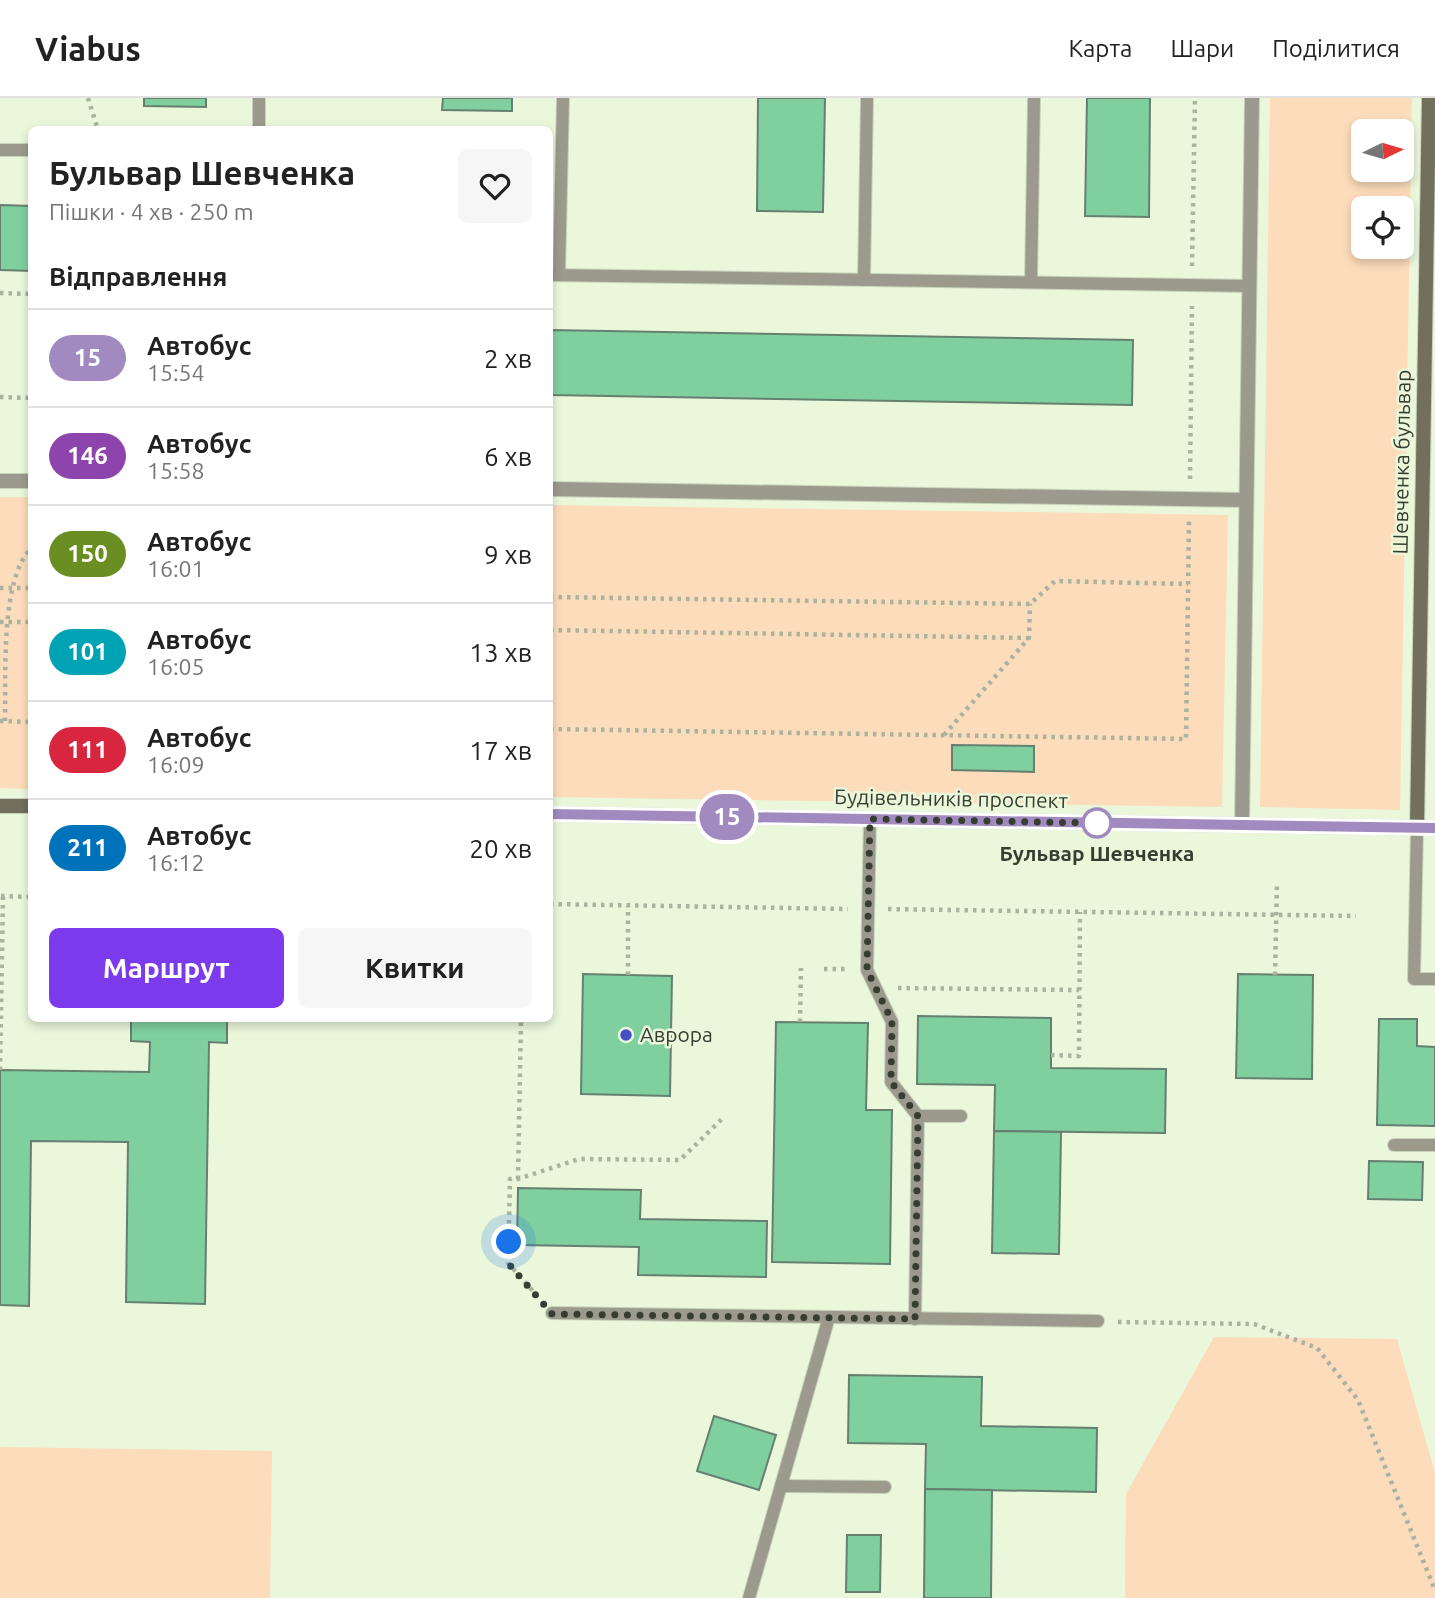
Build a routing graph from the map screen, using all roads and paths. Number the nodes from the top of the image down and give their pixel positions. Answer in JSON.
{"nodes":[{"id":1,"x":88,"y":98,"type":"edge"},
{"id":2,"x":259,"y":98,"type":"edge"},
{"id":3,"x":563,"y":98,"type":"edge"},
{"id":4,"x":867,"y":98,"type":"edge"},
{"id":5,"x":1034,"y":98,"type":"edge"},
{"id":6,"x":1195,"y":98,"type":"edge"},
{"id":7,"x":1252,"y":98,"type":"edge"},
{"id":8,"x":1429,"y":98,"type":"edge"},
{"id":9,"x":97,"y":126,"type":"edge"},
{"id":10,"x":259,"y":126,"type":"edge"},
{"id":11,"x":0,"y":150,"type":"edge"},
{"id":12,"x":28,"y":150,"type":"edge"},
{"id":13,"x":554,"y":275,"type":"edge"},
{"id":14,"x":864,"y":280,"type":"junction"},
{"id":15,"x":1031,"y":282,"type":"junction"},
{"id":16,"x":1192,"y":285,"type":"junction"},
{"id":17,"x":1249,"y":286,"type":"junction"},
{"id":18,"x":0,"y":293,"type":"edge"},
{"id":19,"x":28,"y":293,"type":"edge"},
{"id":20,"x":0,"y":397,"type":"edge"},
{"id":21,"x":28,"y":398,"type":"edge"},
{"id":22,"x":0,"y":481,"type":"edge"},
{"id":23,"x":28,"y":481,"type":"edge"},
{"id":24,"x":553,"y":489,"type":"edge"},
{"id":25,"x":1190,"y":499,"type":"junction"},
{"id":26,"x":1246,"y":500,"type":"junction"},
{"id":27,"x":28,"y":551,"type":"edge"},
{"id":28,"x":1188,"y":584,"type":"junction"},
{"id":29,"x":0,"y":588,"type":"edge"},
{"id":30,"x":9,"y":588,"type":"junction"},
{"id":31,"x":28,"y":588,"type":"edge"},
{"id":32,"x":553,"y":597,"type":"edge"},
{"id":33,"x":1030,"y":604,"type":"junction"},
{"id":34,"x":0,"y":622,"type":"edge"},
{"id":35,"x":8,"y":622,"type":"junction"},
{"id":36,"x":28,"y":622,"type":"edge"},
{"id":37,"x":553,"y":630,"type":"edge"},
{"id":38,"x":1029,"y":638,"type":"junction"},
{"id":39,"x":3,"y":721,"type":"edge"},
{"id":40,"x":28,"y":722,"type":"edge"},
{"id":41,"x":553,"y":729,"type":"edge"},
{"id":42,"x":943,"y":735,"type":"junction"},
{"id":43,"x":0,"y":806,"type":"edge"},
{"id":44,"x":28,"y":806,"type":"edge"},
{"id":45,"x":553,"y":814,"type":"edge"},
{"id":46,"x":870,"y":819,"type":"junction"},
{"id":47,"x":1242,"y":825,"type":"junction"},
{"id":48,"x":1417,"y":828,"type":"junction"},
{"id":49,"x":1435,"y":828,"type":"edge"},
{"id":50,"x":1277,"y":882,"type":"dead end"},
{"id":51,"x":1,"y":896,"type":"edge"},
{"id":52,"x":28,"y":897,"type":"edge"},
{"id":53,"x":628,"y":906,"type":"dead end"},
{"id":54,"x":1080,"y":912,"type":"dead end"},
{"id":55,"x":1184,"y":914,"type":"dead end"},
{"id":56,"x":1276,"y":915,"type":"junction"},
{"id":57,"x":1356,"y":916,"type":"dead end"},
{"id":58,"x":801,"y":968,"type":"dead end"},
{"id":59,"x":628,"y":975,"type":"dead end"},
{"id":60,"x":1275,"y":975,"type":"dead end"},
{"id":61,"x":1435,"y":979,"type":"edge"},
{"id":62,"x":876,"y":988,"type":"junction"},
{"id":63,"x":1079,"y":990,"type":"junction"},
{"id":64,"x":521,"y":1022,"type":"edge"},
{"id":65,"x":800,"y":1022,"type":"dead end"},
{"id":66,"x":1051,"y":1055,"type":"dead end"},
{"id":67,"x":0,"y":1070,"type":"edge"},
{"id":68,"x":918,"y":1116,"type":"junction"},
{"id":69,"x":961,"y":1116,"type":"dead end"},
{"id":70,"x":724,"y":1117,"type":"dead end"},
{"id":71,"x":1394,"y":1145,"type":"dead end"},
{"id":72,"x":1435,"y":1146,"type":"edge"},
{"id":73,"x":519,"y":1179,"type":"junction"},
{"id":74,"x":552,"y":1314,"type":"joint"},
{"id":75,"x":829,"y":1317,"type":"junction"},
{"id":76,"x":915,"y":1319,"type":"junction"},
{"id":77,"x":1098,"y":1321,"type":"joint"},
{"id":78,"x":781,"y":1486,"type":"junction"},
{"id":79,"x":885,"y":1488,"type":"dead end"},
{"id":80,"x":1435,"y":1590,"type":"edge"},
{"id":81,"x":749,"y":1598,"type":"edge"}],
"edges":[{"from":1,"to":9,"type":"path"},
{"from":2,"to":10,"type":"lane"},
{"from":3,"to":13,"type":"lane"},
{"from":4,"to":14,"type":"lane"},
{"from":5,"to":15,"type":"lane"},
{"from":6,"to":16,"type":"path"},
{"from":7,"to":17,"type":"street"},
{"from":8,"to":48,"type":"main road","name":"Шевченка бульвар"},
{"from":11,"to":12,"type":"lane"},
{"from":13,"to":14,"type":"lane"},
{"from":14,"to":15,"type":"lane"},
{"from":15,"to":16,"type":"lane"},
{"from":16,"to":17,"type":"lane"},
{"from":16,"to":25,"type":"path"},
{"from":17,"to":26,"type":"street"},
{"from":18,"to":19,"type":"path"},
{"from":20,"to":21,"type":"path"},
{"from":22,"to":23,"type":"street"},
{"from":24,"to":25,"type":"street"},
{"from":25,"to":26,"type":"street"},
{"from":25,"to":28,"type":"path"},
{"from":26,"to":47,"type":"street"},
{"from":27,"to":30,"type":"path"},
{"from":28,"to":33,"type":"path"},
{"from":28,"to":42,"type":"path"},
{"from":29,"to":30,"type":"path"},
{"from":30,"to":31,"type":"path"},
{"from":30,"to":35,"type":"path"},
{"from":32,"to":33,"type":"path"},
{"from":33,"to":38,"type":"path"},
{"from":34,"to":35,"type":"path"},
{"from":35,"to":36,"type":"path"},
{"from":35,"to":39,"type":"path"},
{"from":37,"to":38,"type":"path"},
{"from":38,"to":42,"type":"path"},
{"from":39,"to":40,"type":"path"},
{"from":41,"to":42,"type":"path"},
{"from":43,"to":44,"type":"main road"},
{"from":45,"to":46,"type":"main road","name":"Будівельників проспект"},
{"from":46,"to":47,"type":"main road","name":"Будівельників проспект"},
{"from":46,"to":62,"type":"lane"},
{"from":47,"to":48,"type":"main road","name":"Будівельників проспект"},
{"from":48,"to":49,"type":"main road","name":"Будівельників проспект"},
{"from":48,"to":61,"type":"lane"},
{"from":50,"to":56,"type":"path"},
{"from":51,"to":52,"type":"path"},
{"from":51,"to":67,"type":"path"},
{"from":53,"to":59,"type":"path"},
{"from":54,"to":63,"type":"path"},
{"from":55,"to":56,"type":"path"},
{"from":56,"to":57,"type":"path"},
{"from":56,"to":60,"type":"path"},
{"from":58,"to":65,"type":"path"},
{"from":62,"to":63,"type":"path"},
{"from":62,"to":68,"type":"lane"},
{"from":63,"to":66,"type":"path"},
{"from":64,"to":73,"type":"path"},
{"from":68,"to":69,"type":"lane"},
{"from":68,"to":76,"type":"lane"},
{"from":70,"to":73,"type":"path"},
{"from":71,"to":72,"type":"lane"},
{"from":73,"to":74,"type":"path"},
{"from":74,"to":75,"type":"lane"},
{"from":75,"to":76,"type":"lane"},
{"from":75,"to":78,"type":"lane"},
{"from":76,"to":77,"type":"lane"},
{"from":77,"to":80,"type":"path"},
{"from":78,"to":79,"type":"lane"},
{"from":78,"to":81,"type":"lane"}]}
